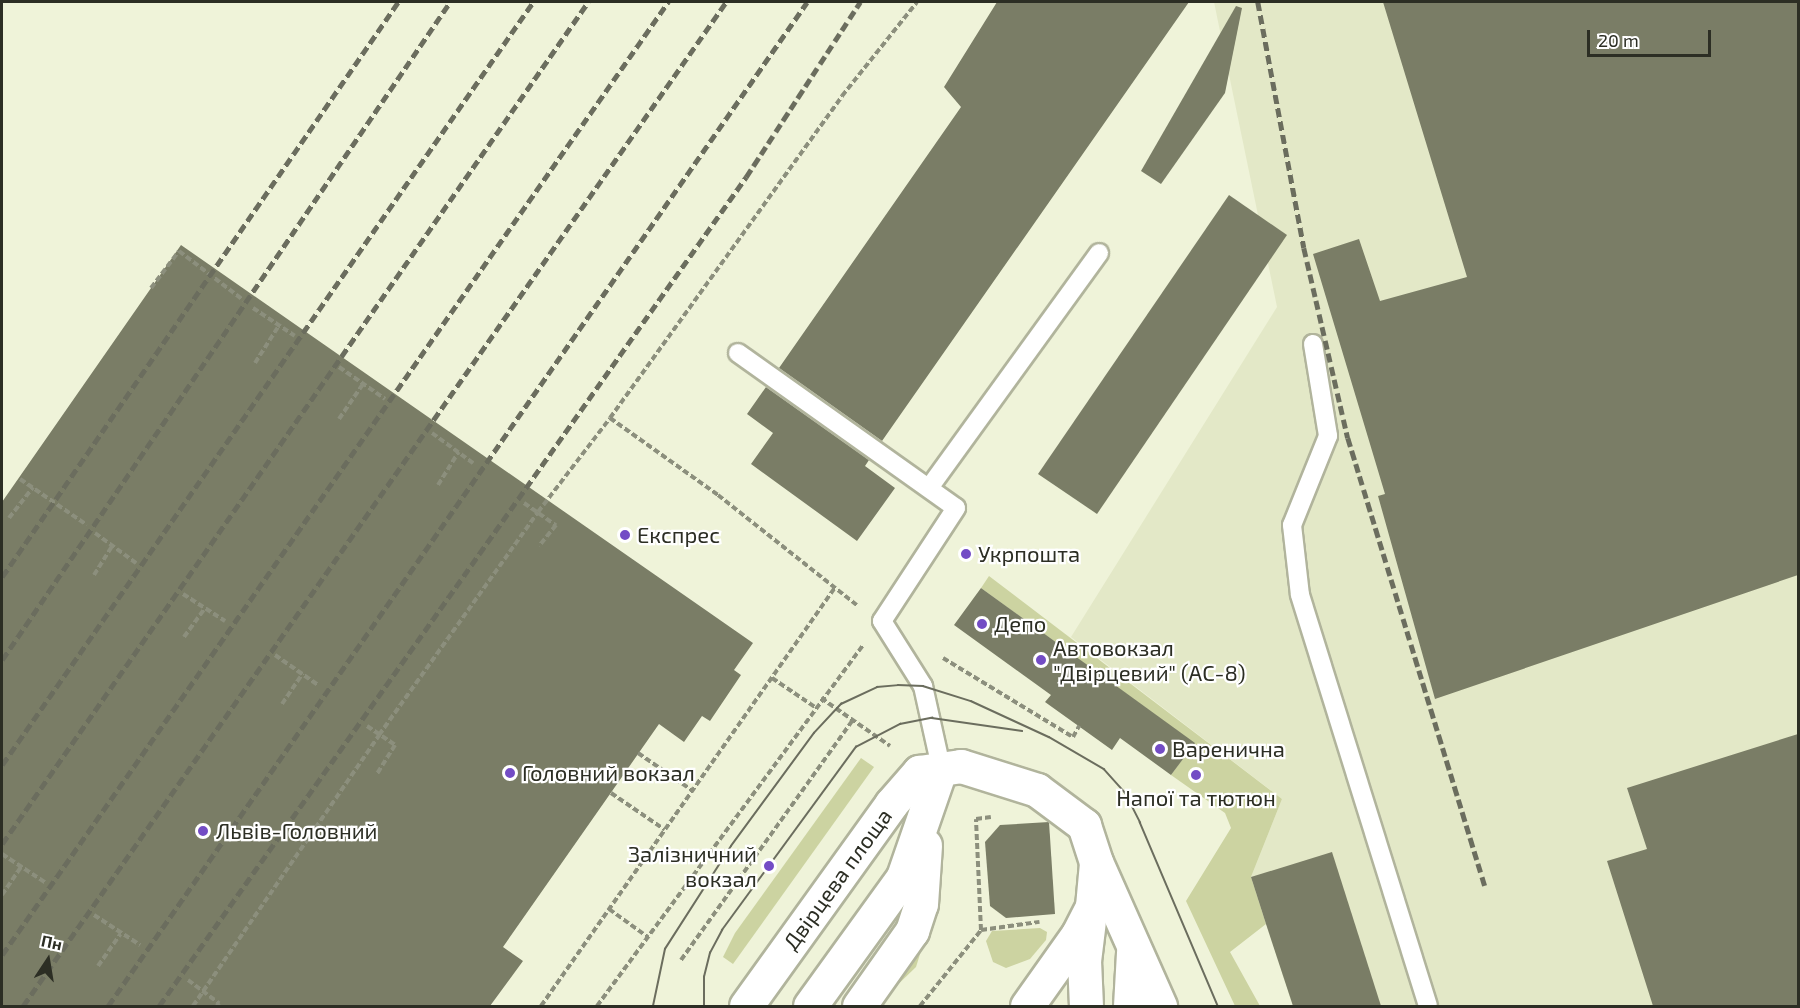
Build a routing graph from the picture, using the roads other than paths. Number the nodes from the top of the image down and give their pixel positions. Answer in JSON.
{"nodes":[{"id":1,"x":1099,"y":253,"type":"dead end"},
{"id":2,"x":1313,"y":344,"type":"dead end"},
{"id":3,"x":738,"y":353,"type":"dead end"},
{"id":4,"x":929,"y":488,"type":"junction"},
{"id":5,"x":941,"y":767,"type":"junction"},
{"id":6,"x":1096,"y":862,"type":"junction"},
{"id":7,"x":1092,"y":906,"type":"junction"},
{"id":8,"x":1132,"y":938,"type":"junction"},
{"id":9,"x":1045,"y":992,"type":"edge"},
{"id":10,"x":746,"y":1006,"type":"edge"},
{"id":11,"x":810,"y":1006,"type":"edge"},
{"id":12,"x":859,"y":1006,"type":"edge"},
{"id":13,"x":1027,"y":1006,"type":"edge"},
{"id":14,"x":1086,"y":1006,"type":"edge"},
{"id":15,"x":1130,"y":1006,"type":"edge"},
{"id":16,"x":1160,"y":1006,"type":"edge"},
{"id":17,"x":1428,"y":1006,"type":"edge"}],
"edges":[{"from":1,"to":4,"type":"lane"},
{"from":2,"to":17,"type":"lane"},
{"from":3,"to":4,"type":"lane"},
{"from":4,"to":5,"type":"lane"},
{"from":5,"to":6,"type":"street","name":"Двірцева площа"},
{"from":5,"to":10,"type":"street","name":"Двірцева площа"},
{"from":5,"to":11,"type":"street","name":"Двірцева площа"},
{"from":5,"to":12,"type":"street","name":"Двірцева площа"},
{"from":6,"to":7,"type":"street","name":"Двірцева площа"},
{"from":6,"to":8,"type":"street","name":"Двірцева площа"},
{"from":7,"to":9,"type":"street","name":"Двірцева площа"},
{"from":7,"to":14,"type":"street"},
{"from":8,"to":15,"type":"street","name":"Двірцева площа"},
{"from":8,"to":16,"type":"street","name":"Двірцева площа"},
{"from":9,"to":13,"type":"street","name":"Двірцева площа"}]}
